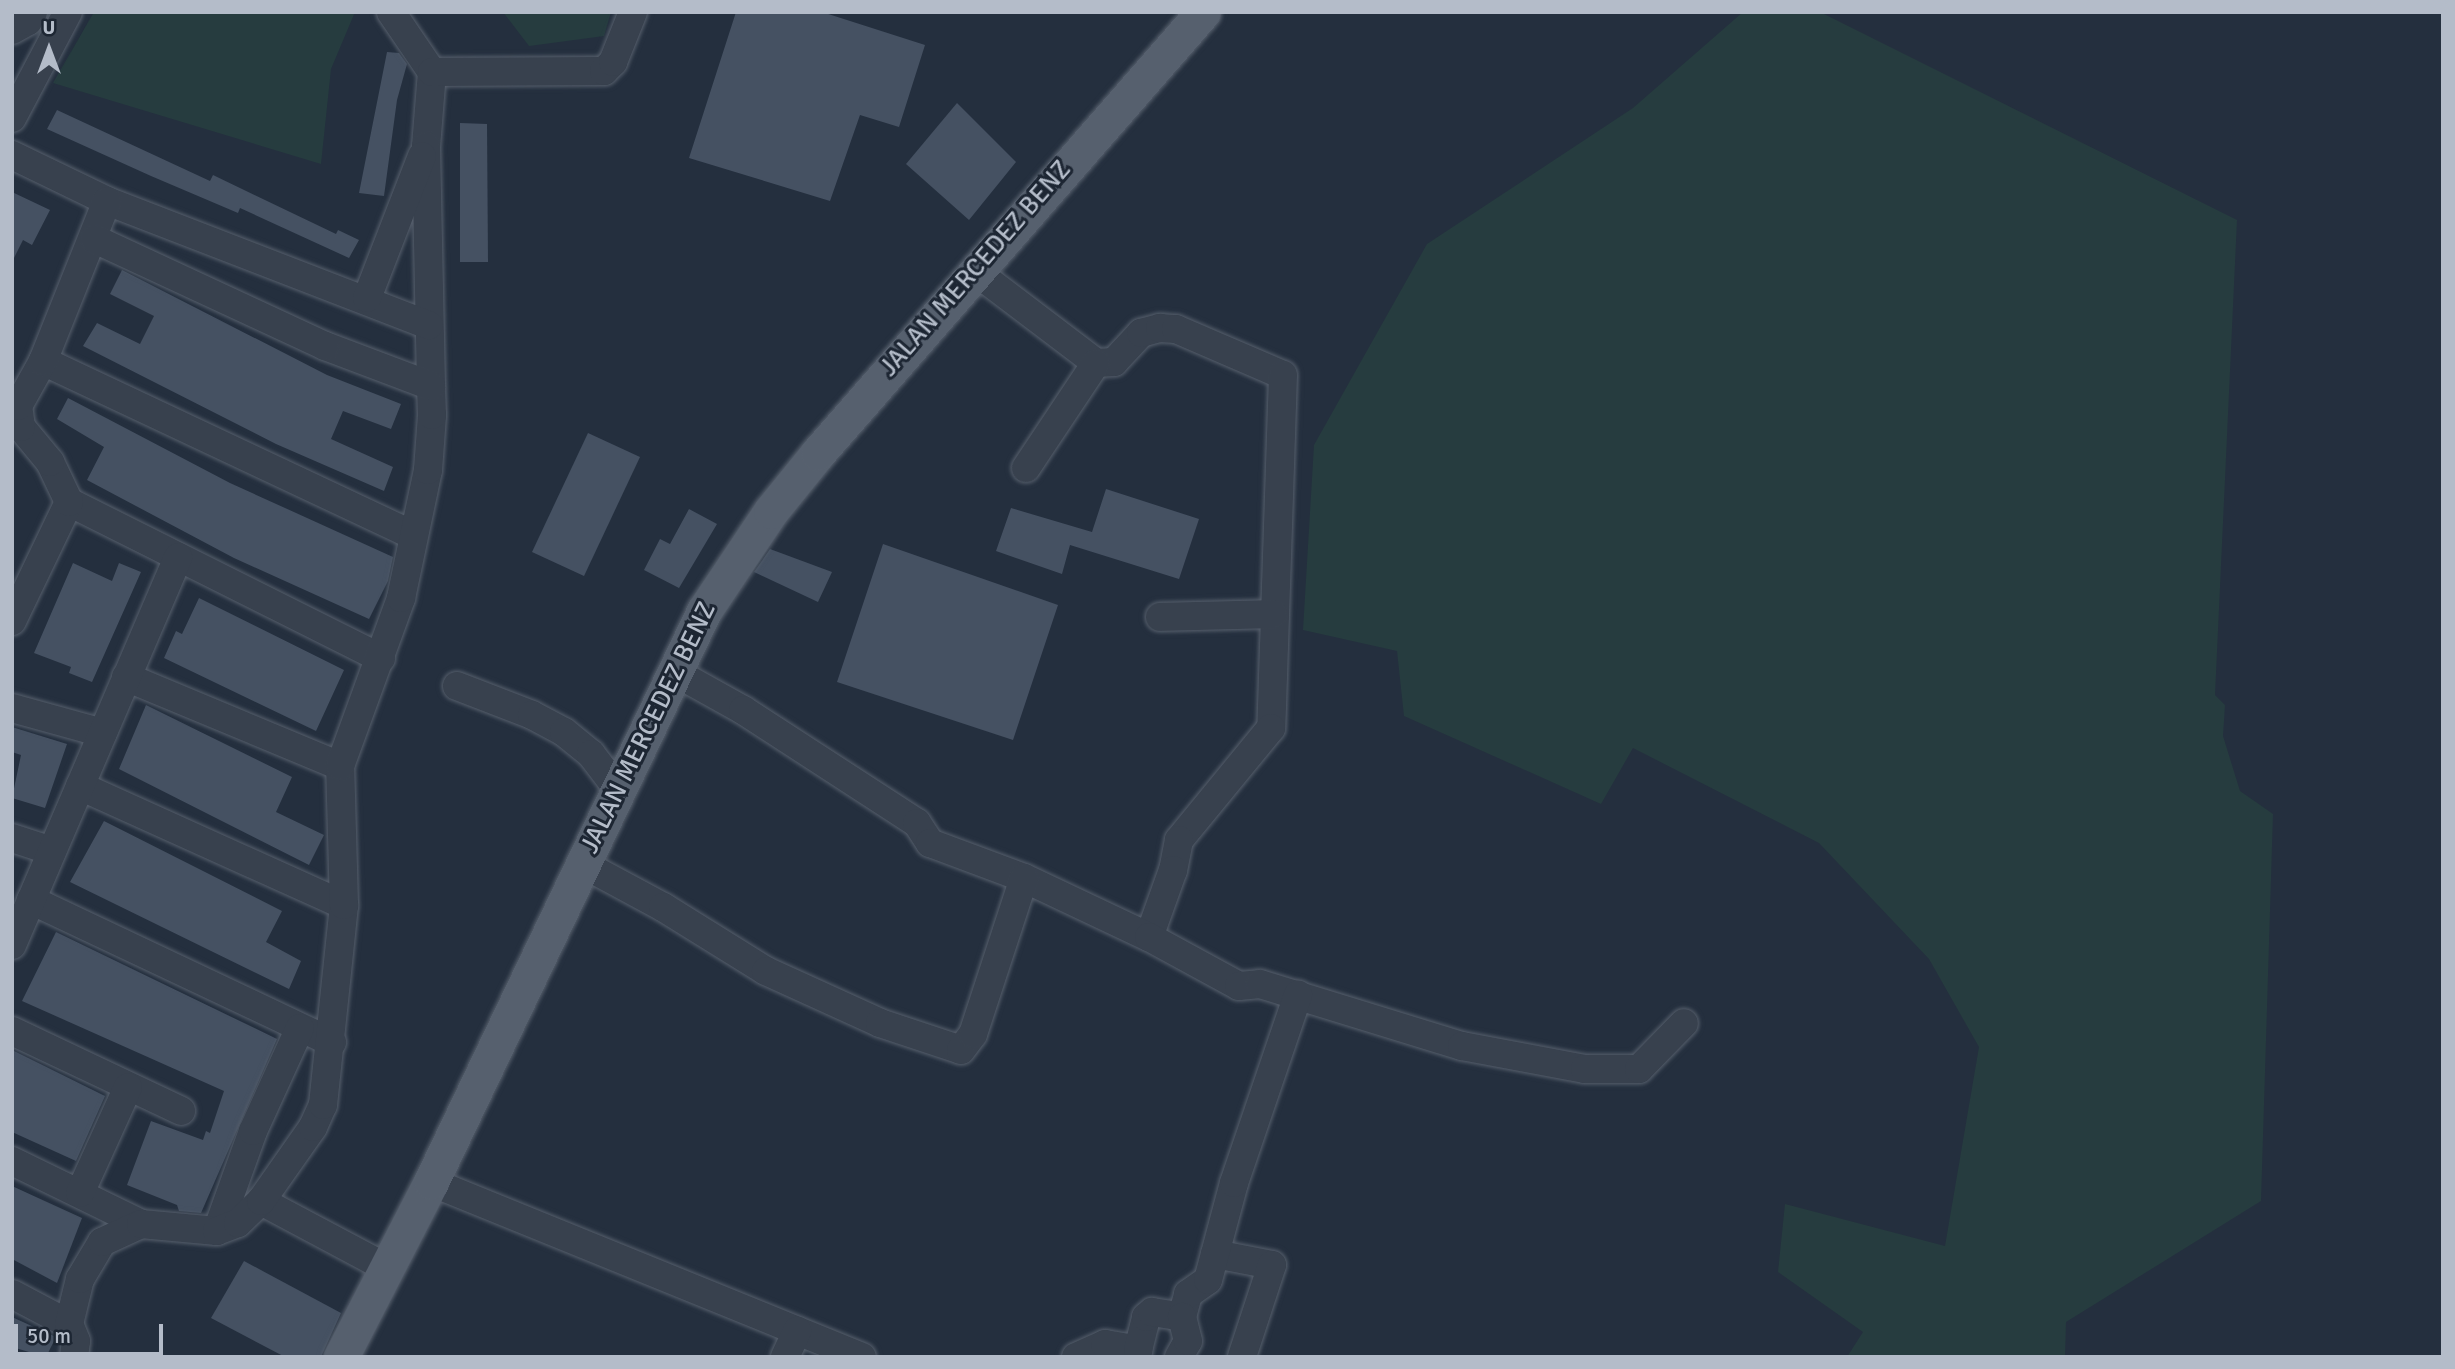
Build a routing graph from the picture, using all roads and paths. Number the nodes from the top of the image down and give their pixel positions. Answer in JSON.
{"nodes":[{"id":1,"x":33,"y":12,"type":"edge"},
{"id":2,"x":68,"y":12,"type":"edge"},
{"id":3,"x":391,"y":12,"type":"edge"},
{"id":4,"x":633,"y":12,"type":"edge"},
{"id":5,"x":1203,"y":12,"type":"edge"},
{"id":6,"x":12,"y":30,"type":"edge"},
{"id":7,"x":432,"y":72,"type":"junction"},
{"id":8,"x":13,"y":116,"type":"edge"},
{"id":9,"x":426,"y":146,"type":"junction"},
{"id":10,"x":12,"y":155,"type":"edge"},
{"id":11,"x":107,"y":201,"type":"junction"},
{"id":12,"x":95,"y":239,"type":"junction"},
{"id":13,"x":975,"y":271,"type":"junction"},
{"id":14,"x":367,"y":298,"type":"junction"},
{"id":15,"x":429,"y":325,"type":"junction"},
{"id":16,"x":43,"y":361,"type":"junction"},
{"id":17,"x":1096,"y":363,"type":"junction"},
{"id":18,"x":431,"y":386,"type":"junction"},
{"id":19,"x":1026,"y":468,"type":"dead end"},
{"id":20,"x":69,"y":502,"type":"junction"},
{"id":21,"x":412,"y":535,"type":"junction"},
{"id":22,"x":178,"y":557,"type":"junction"},
{"id":23,"x":1273,"y":614,"type":"junction"},
{"id":24,"x":1160,"y":617,"type":"dead end"},
{"id":25,"x":12,"y":621,"type":"edge"},
{"id":26,"x":381,"y":658,"type":"junction"},
{"id":27,"x":673,"y":671,"type":"junction"},
{"id":28,"x":127,"y":677,"type":"junction"},
{"id":29,"x":457,"y":686,"type":"dead end"},
{"id":30,"x":12,"y":708,"type":"edge"},
{"id":31,"x":103,"y":733,"type":"junction"},
{"id":32,"x":340,"y":766,"type":"junction"},
{"id":33,"x":80,"y":786,"type":"junction"},
{"id":34,"x":617,"y":788,"type":"junction"},
{"id":35,"x":12,"y":838,"type":"edge"},
{"id":36,"x":52,"y":851,"type":"junction"},
{"id":37,"x":583,"y":864,"type":"junction"},
{"id":38,"x":1024,"y":878,"type":"junction"},
{"id":39,"x":31,"y":900,"type":"junction"},
{"id":40,"x":344,"y":905,"type":"junction"},
{"id":41,"x":1149,"y":937,"type":"junction"},
{"id":42,"x":12,"y":945,"type":"edge"},
{"id":43,"x":1298,"y":995,"type":"junction"},
{"id":44,"x":1684,"y":1023,"type":"dead end"},
{"id":45,"x":300,"y":1028,"type":"junction"},
{"id":46,"x":12,"y":1031,"type":"edge"},
{"id":47,"x":332,"y":1042,"type":"junction"},
{"id":48,"x":128,"y":1087,"type":"junction"},
{"id":49,"x":181,"y":1111,"type":"dead end"},
{"id":50,"x":12,"y":1161,"type":"edge"},
{"id":51,"x":431,"y":1182,"type":"junction"},
{"id":52,"x":79,"y":1193,"type":"junction"},
{"id":53,"x":261,"y":1201,"type":"junction"},
{"id":54,"x":141,"y":1224,"type":"junction"},
{"id":55,"x":217,"y":1231,"type":"junction"},
{"id":56,"x":1215,"y":1254,"type":"junction"},
{"id":57,"x":389,"y":1269,"type":"junction"},
{"id":58,"x":12,"y":1294,"type":"edge"},
{"id":59,"x":1182,"y":1317,"type":"junction"},
{"id":60,"x":69,"y":1324,"type":"junction"},
{"id":61,"x":797,"y":1331,"type":"junction"},
{"id":62,"x":74,"y":1357,"type":"edge"},
{"id":63,"x":341,"y":1357,"type":"edge"},
{"id":64,"x":785,"y":1357,"type":"edge"},
{"id":65,"x":862,"y":1357,"type":"edge"},
{"id":66,"x":1076,"y":1357,"type":"edge"},
{"id":67,"x":1179,"y":1357,"type":"edge"},
{"id":68,"x":1241,"y":1357,"type":"edge"}],
"edges":[{"from":1,"to":6,"type":"street"},
{"from":2,"to":8,"type":"street"},
{"from":3,"to":7,"type":"street"},
{"from":4,"to":7,"type":"street"},
{"from":5,"to":13,"type":"main road","name":"JALAN MERCEDEZ BENZ"},
{"from":7,"to":9,"type":"street"},
{"from":9,"to":14,"type":"street"},
{"from":9,"to":15,"type":"street"},
{"from":10,"to":11,"type":"street"},
{"from":11,"to":12,"type":"street"},
{"from":11,"to":14,"type":"street"},
{"from":12,"to":16,"type":"street"},
{"from":12,"to":18,"type":"street"},
{"from":13,"to":17,"type":"street"},
{"from":13,"to":27,"type":"main road","name":"JALAN MERCEDEZ BENZ"},
{"from":14,"to":15,"type":"street"},
{"from":15,"to":18,"type":"street"},
{"from":16,"to":20,"type":"street"},
{"from":16,"to":21,"type":"street"},
{"from":17,"to":19,"type":"street"},
{"from":17,"to":23,"type":"street"},
{"from":18,"to":21,"type":"street"},
{"from":20,"to":22,"type":"street"},
{"from":20,"to":25,"type":"street"},
{"from":21,"to":26,"type":"street"},
{"from":22,"to":26,"type":"street"},
{"from":22,"to":28,"type":"street"},
{"from":23,"to":24,"type":"street"},
{"from":23,"to":41,"type":"street"},
{"from":26,"to":32,"type":"street"},
{"from":27,"to":34,"type":"main road","name":"JALAN MERCEDEZ BENZ"},
{"from":27,"to":38,"type":"street"},
{"from":28,"to":31,"type":"street"},
{"from":28,"to":32,"type":"street"},
{"from":29,"to":34,"type":"street"},
{"from":30,"to":31,"type":"street"},
{"from":31,"to":33,"type":"street"},
{"from":32,"to":40,"type":"street"},
{"from":33,"to":36,"type":"street"},
{"from":33,"to":40,"type":"street"},
{"from":34,"to":37,"type":"main road","name":"JALAN MERCEDEZ BENZ"},
{"from":35,"to":36,"type":"street"},
{"from":36,"to":39,"type":"street"},
{"from":37,"to":38,"type":"street"},
{"from":37,"to":51,"type":"main road","name":"JALAN MERCEDEZ BENZ"},
{"from":38,"to":41,"type":"street"},
{"from":39,"to":42,"type":"street"},
{"from":39,"to":45,"type":"street"},
{"from":40,"to":47,"type":"street"},
{"from":41,"to":43,"type":"street"},
{"from":43,"to":44,"type":"street"},
{"from":43,"to":56,"type":"street"},
{"from":45,"to":47,"type":"street"},
{"from":45,"to":55,"type":"street"},
{"from":46,"to":48,"type":"street"},
{"from":47,"to":53,"type":"street"},
{"from":48,"to":49,"type":"street"},
{"from":48,"to":52,"type":"street"},
{"from":50,"to":52,"type":"street"},
{"from":51,"to":57,"type":"main road","name":"JALAN MERCEDEZ BENZ"},
{"from":51,"to":61,"type":"street"},
{"from":52,"to":54,"type":"street"},
{"from":53,"to":55,"type":"street"},
{"from":53,"to":57,"type":"street"},
{"from":54,"to":55,"type":"street"},
{"from":54,"to":60,"type":"street"},
{"from":56,"to":59,"type":"street"},
{"from":56,"to":68,"type":"street"},
{"from":57,"to":63,"type":"main road","name":"JALAN MERCEDEZ BENZ"},
{"from":58,"to":60,"type":"street"},
{"from":59,"to":66,"type":"street"},
{"from":59,"to":67,"type":"street"},
{"from":60,"to":62,"type":"street"},
{"from":61,"to":64,"type":"street"},
{"from":61,"to":65,"type":"street"}]}
